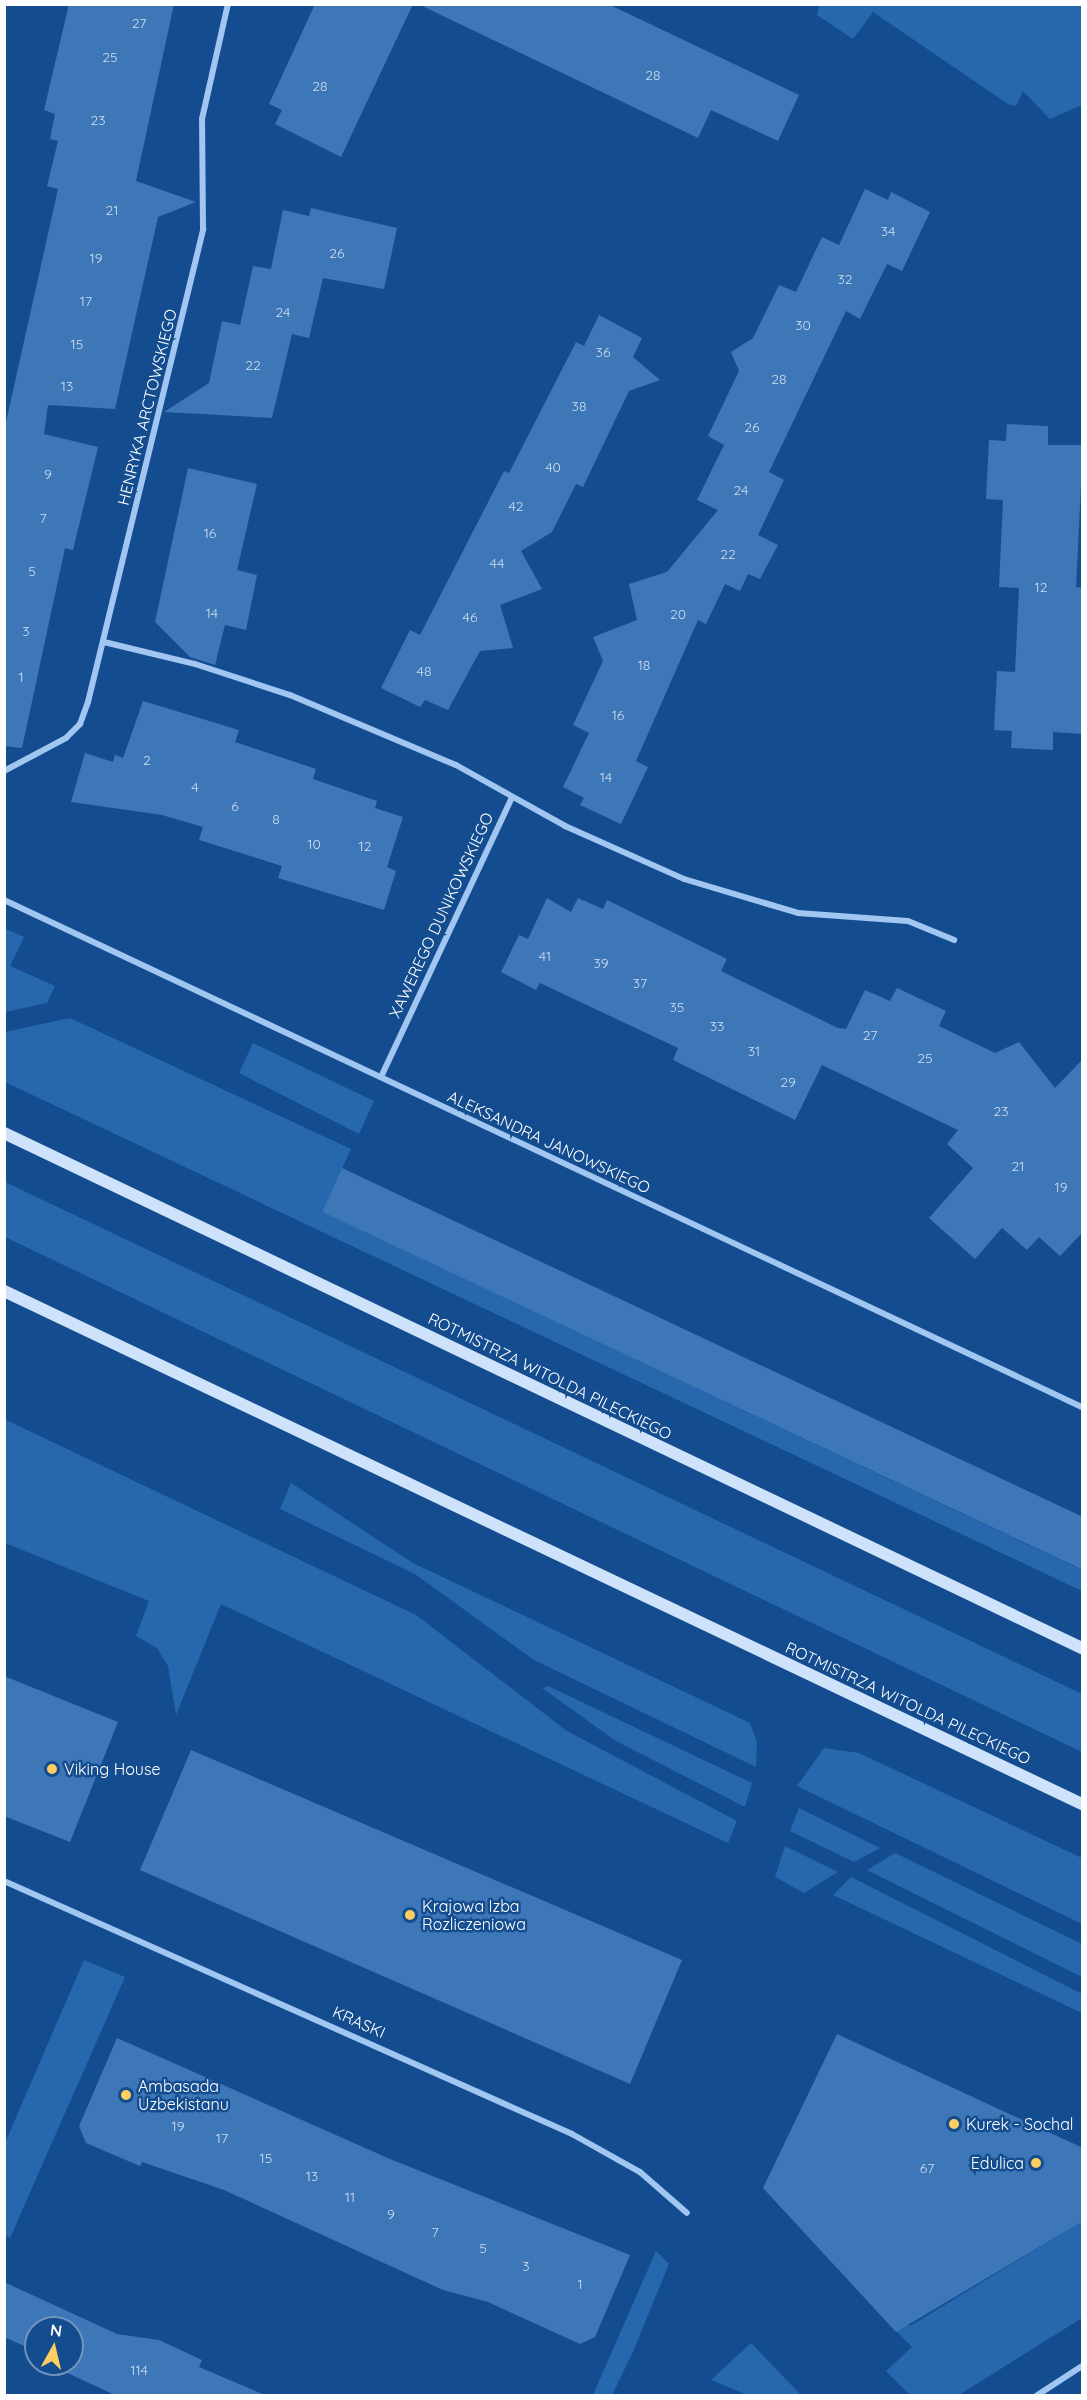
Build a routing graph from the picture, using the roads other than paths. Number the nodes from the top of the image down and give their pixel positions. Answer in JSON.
{"nodes":[{"id":1,"x":228,"y":4,"type":"edge"},
{"id":2,"x":104,"y":642,"type":"junction"},
{"id":3,"x":4,"y":771,"type":"edge"},
{"id":4,"x":511,"y":799,"type":"junction"},
{"id":5,"x":4,"y":900,"type":"edge"},
{"id":6,"x":954,"y":940,"type":"dead end"},
{"id":7,"x":381,"y":1077,"type":"junction"},
{"id":8,"x":4,"y":1133,"type":"edge"},
{"id":9,"x":4,"y":1291,"type":"edge"},
{"id":10,"x":1083,"y":1407,"type":"edge"},
{"id":11,"x":1083,"y":1648,"type":"edge"},
{"id":12,"x":1083,"y":1804,"type":"edge"},
{"id":13,"x":4,"y":1881,"type":"edge"},
{"id":14,"x":687,"y":2213,"type":"dead end"},
{"id":15,"x":1083,"y":2366,"type":"edge"},
{"id":16,"x":1036,"y":2396,"type":"edge"}],
"edges":[{"from":1,"to":2,"type":"street","name":"HENRYKA ARCTOWSKIEGO"},
{"from":2,"to":3,"type":"street","name":"HENRYKA ARCTOWSKIEGO"},
{"from":2,"to":4,"type":"street"},
{"from":4,"to":6,"type":"street","name":"XAWEREGO DUNIKOWSKIEGO"},
{"from":4,"to":7,"type":"street","name":"XAWEREGO DUNIKOWSKIEGO"},
{"from":5,"to":7,"type":"street","name":"ALEKSANDRA JANOWSKIEGO"},
{"from":7,"to":10,"type":"street","name":"ALEKSANDRA JANOWSKIEGO"},
{"from":8,"to":11,"type":"main road","name":"ROTMISTRZA WITOLDA PILECKIEGO"},
{"from":9,"to":12,"type":"main road","name":"ROTMISTRZA WITOLDA PILECKIEGO"},
{"from":13,"to":14,"type":"street","name":"KRASKI"},
{"from":15,"to":16,"type":"street"}]}
